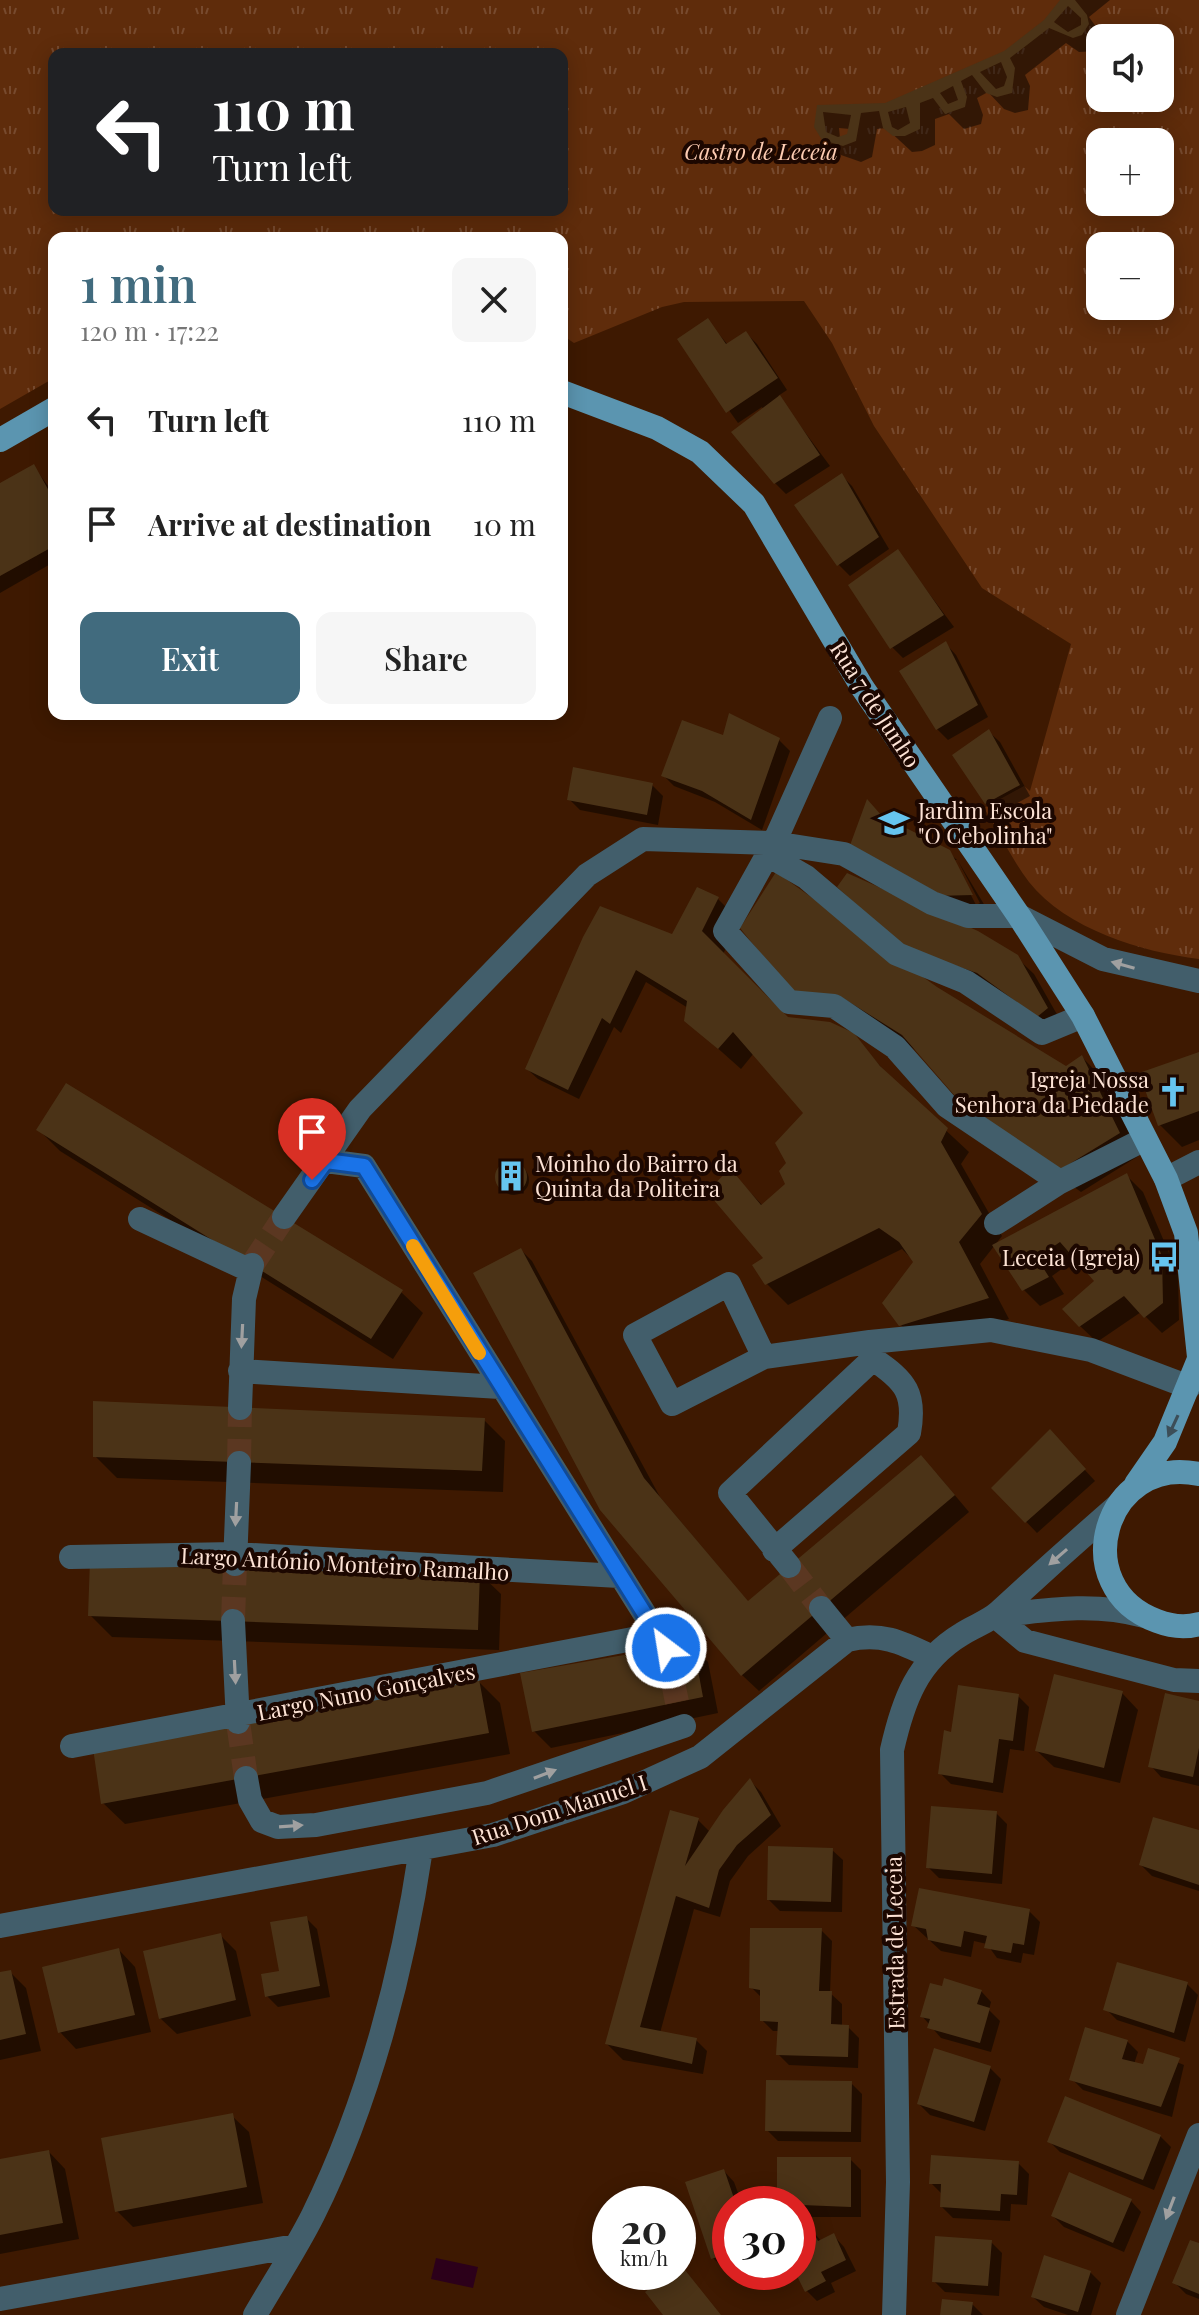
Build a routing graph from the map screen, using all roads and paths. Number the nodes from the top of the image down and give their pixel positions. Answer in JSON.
{"nodes":[{"id":1,"x":568,"y":394,"type":"edge"},
{"id":2,"x":48,"y":412,"type":"edge"},
{"id":3,"x":0,"y":440,"type":"edge"},
{"id":4,"x":830,"y":718,"type":"dead end"},
{"id":5,"x":771,"y":849,"type":"junction"},
{"id":6,"x":1019,"y":916,"type":"junction"},
{"id":7,"x":1199,"y":981,"type":"edge"},
{"id":8,"x":1083,"y":1016,"type":"junction"},
{"id":9,"x":1145,"y":1139,"type":"junction"},
{"id":10,"x":326,"y":1161,"type":"junction"},
{"id":11,"x":1199,"y":1162,"type":"edge"},
{"id":12,"x":1166,"y":1179,"type":"junction"},
{"id":13,"x":1060,"y":1182,"type":"junction"},
{"id":14,"x":284,"y":1217,"type":"tunnel mouth"},
{"id":15,"x":140,"y":1219,"type":"dead end"},
{"id":16,"x":996,"y":1223,"type":"dead end"},
{"id":17,"x":1192,"y":1238,"type":"edge"},
{"id":18,"x":872,"y":1350,"type":"junction"},
{"id":19,"x":764,"y":1357,"type":"junction"},
{"id":20,"x":1199,"y":1358,"type":"edge"},
{"id":21,"x":240,"y":1371,"type":"junction"},
{"id":22,"x":500,"y":1387,"type":"junction"},
{"id":23,"x":1189,"y":1387,"type":"junction"},
{"id":24,"x":240,"y":1408,"type":"tunnel mouth"},
{"id":25,"x":239,"y":1463,"type":"tunnel mouth"},
{"id":26,"x":1199,"y":1474,"type":"edge"},
{"id":27,"x":1135,"y":1486,"type":"junction"},
{"id":28,"x":1117,"y":1506,"type":"junction"},
{"id":29,"x":71,"y":1557,"type":"dead end"},
{"id":30,"x":234,"y":1559,"type":"junction"},
{"id":31,"x":619,"y":1576,"type":"junction"},
{"id":32,"x":821,"y":1608,"type":"tunnel mouth"},
{"id":33,"x":995,"y":1616,"type":"junction"},
{"id":34,"x":1144,"y":1616,"type":"junction"},
{"id":35,"x":233,"y":1621,"type":"tunnel mouth"},
{"id":36,"x":1197,"y":1625,"type":"edge"},
{"id":37,"x":847,"y":1640,"type":"junction"},
{"id":38,"x":932,"y":1657,"type":"junction"},
{"id":39,"x":1199,"y":1681,"type":"edge"},
{"id":40,"x":238,"y":1719,"type":"junction"},
{"id":41,"x":72,"y":1746,"type":"dead end"},
{"id":42,"x":700,"y":1757,"type":"junction"},
{"id":43,"x":246,"y":1778,"type":"tunnel mouth"},
{"id":44,"x":421,"y":1849,"type":"junction"},
{"id":45,"x":0,"y":1926,"type":"edge"},
{"id":46,"x":1199,"y":2135,"type":"edge"},
{"id":47,"x":295,"y":2246,"type":"junction"},
{"id":48,"x":0,"y":2299,"type":"edge"},
{"id":49,"x":255,"y":2315,"type":"edge"},
{"id":50,"x":894,"y":2315,"type":"edge"},
{"id":51,"x":1128,"y":2315,"type":"edge"}],
"edges":[{"from":1,"to":6,"type":"main road","name":"Rua 7 de Junho"},
{"from":2,"to":3,"type":"main road"},
{"from":4,"to":5,"type":"street"},
{"from":5,"to":6,"type":"street"},
{"from":5,"to":8,"type":"street"},
{"from":5,"to":10,"type":"street"},
{"from":5,"to":13,"type":"street"},
{"from":7,"to":6,"type":"street","one_way":true},
{"from":6,"to":8,"type":"main road","name":"Rua 7 de Junho"},
{"from":8,"to":9,"type":"main road","name":"Rua 7 de Junho"},
{"from":9,"to":12,"type":"main road","name":"Rua 7 de Junho"},
{"from":9,"to":13,"type":"street"},
{"from":10,"to":14,"type":"street"},
{"from":10,"to":22,"type":"street"},
{"from":11,"to":12,"type":"street"},
{"from":12,"to":17,"type":"main road","name":"Rua 7 de Junho"},
{"from":13,"to":16,"type":"street"},
{"from":15,"to":21,"type":"street","one_way":true},
{"from":17,"to":20,"type":"main road"},
{"from":18,"to":18,"type":"street"},
{"from":18,"to":19,"type":"street"},
{"from":18,"to":23,"type":"street"},
{"from":19,"to":19,"type":"street"},
{"from":20,"to":23,"type":"main road"},
{"from":21,"to":22,"type":"street"},
{"from":21,"to":24,"type":"street"},
{"from":22,"to":31,"type":"street"},
{"from":23,"to":27,"type":"main road","one_way":true},
{"from":25,"to":30,"type":"street","one_way":true},
{"from":26,"to":27,"type":"main road"},
{"from":27,"to":28,"type":"main road"},
{"from":28,"to":33,"type":"street","name":"Estrada de Leceia","one_way":true},
{"from":28,"to":34,"type":"main road"},
{"from":29,"to":30,"type":"street","name":"Largo António Monteiro Ramalho"},
{"from":30,"to":31,"type":"street","name":"Largo António Monteiro Ramalho"},
{"from":31,"to":40,"type":"street","name":"Largo Nuno Gonçalves"},
{"from":32,"to":37,"type":"street"},
{"from":33,"to":34,"type":"street","name":"Estrada de Leceia"},
{"from":33,"to":38,"type":"street","name":"Estrada de Leceia"},
{"from":33,"to":39,"type":"street"},
{"from":34,"to":36,"type":"main road"},
{"from":35,"to":40,"type":"street","one_way":true},
{"from":37,"to":38,"type":"street"},
{"from":37,"to":42,"type":"street","name":"Rua Dom Manuel I"},
{"from":38,"to":50,"type":"street","name":"Estrada de Leceia"},
{"from":40,"to":41,"type":"street","name":"Largo Nuno Gonçalves"},
{"from":43,"to":42,"type":"street","one_way":true},
{"from":42,"to":44,"type":"street","name":"Rua Dom Manuel I"},
{"from":44,"to":45,"type":"street","name":"Rua Dom Manuel I"},
{"from":44,"to":47,"type":"street"},
{"from":46,"to":51,"type":"street","one_way":true},
{"from":47,"to":48,"type":"street"},
{"from":47,"to":49,"type":"street"}]}
